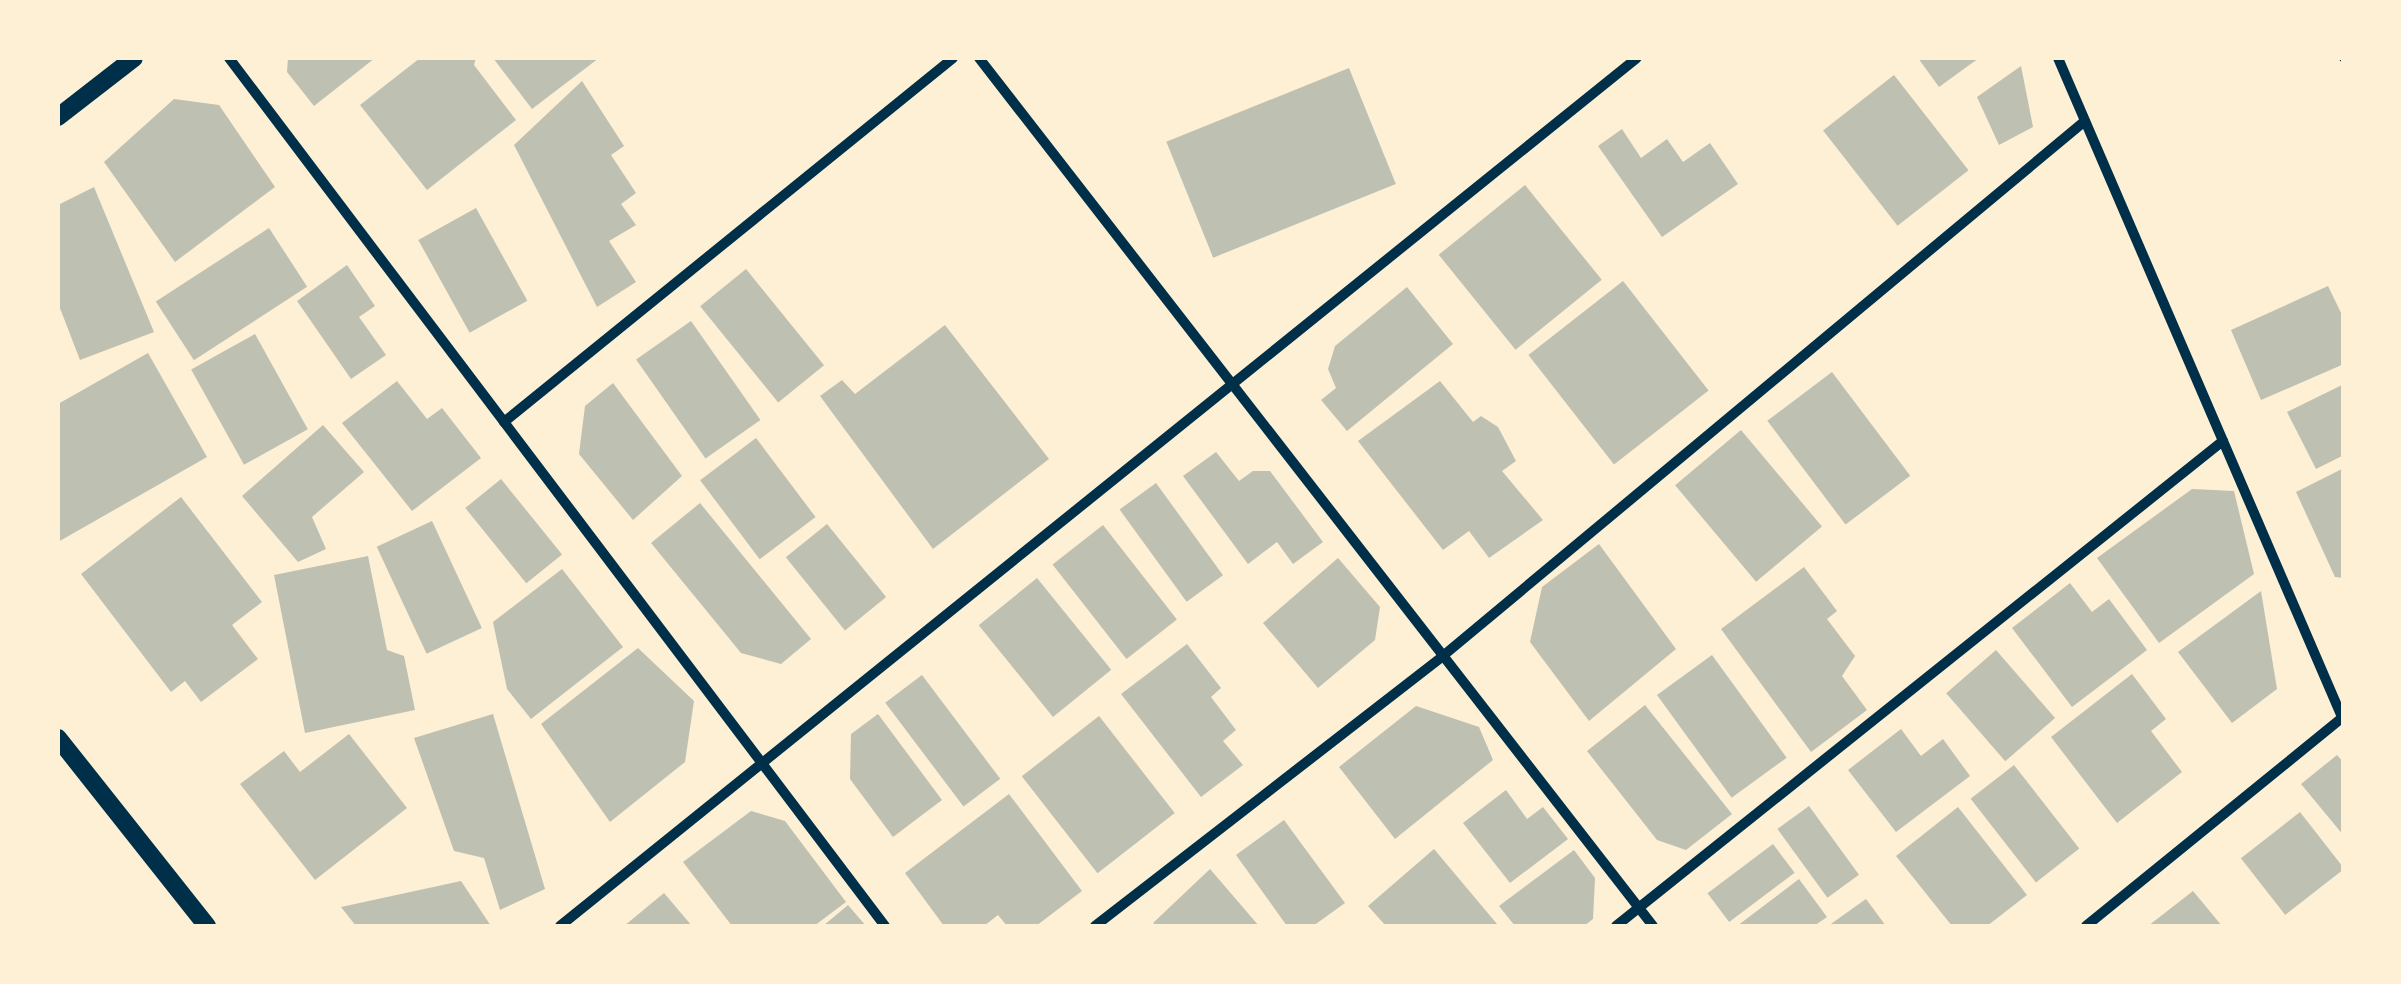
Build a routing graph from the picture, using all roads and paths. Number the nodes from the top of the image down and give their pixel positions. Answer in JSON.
{"nodes":[{"id":1,"x":134,"y":58,"type":"edge"},
{"id":2,"x":229,"y":58,"type":"edge"},
{"id":3,"x":954,"y":58,"type":"edge"},
{"id":4,"x":979,"y":58,"type":"edge"},
{"id":5,"x":1636,"y":58,"type":"edge"},
{"id":6,"x":2058,"y":58,"type":"edge"},
{"id":7,"x":58,"y":116,"type":"edge"},
{"id":8,"x":2086,"y":121,"type":"junction"},
{"id":9,"x":1234,"y":383,"type":"junction"},
{"id":10,"x":504,"y":422,"type":"junction"},
{"id":11,"x":2224,"y":441,"type":"junction"},
{"id":12,"x":1444,"y":655,"type":"junction"},
{"id":13,"x":2343,"y":716,"type":"edge"},
{"id":14,"x":58,"y":738,"type":"edge"},
{"id":15,"x":763,"y":761,"type":"junction"},
{"id":16,"x":1639,"y":908,"type":"junction"},
{"id":17,"x":207,"y":926,"type":"edge"},
{"id":18,"x":560,"y":926,"type":"edge"},
{"id":19,"x":885,"y":926,"type":"edge"},
{"id":20,"x":1095,"y":926,"type":"edge"},
{"id":21,"x":1616,"y":926,"type":"edge"},
{"id":22,"x":1653,"y":926,"type":"edge"},
{"id":23,"x":2086,"y":926,"type":"edge"}],
"edges":[{"from":1,"to":7,"type":"street"},
{"from":2,"to":10,"type":"street"},
{"from":3,"to":10,"type":"street"},
{"from":4,"to":9,"type":"street"},
{"from":5,"to":9,"type":"street"},
{"from":6,"to":8,"type":"street"},
{"from":8,"to":11,"type":"street"},
{"from":8,"to":12,"type":"street"},
{"from":9,"to":12,"type":"street"},
{"from":9,"to":15,"type":"street"},
{"from":10,"to":15,"type":"street"},
{"from":11,"to":13,"type":"street"},
{"from":11,"to":16,"type":"street"},
{"from":12,"to":16,"type":"street"},
{"from":12,"to":20,"type":"street"},
{"from":13,"to":23,"type":"street"},
{"from":14,"to":17,"type":"street"},
{"from":15,"to":18,"type":"street"},
{"from":15,"to":19,"type":"street"},
{"from":16,"to":21,"type":"street"},
{"from":16,"to":22,"type":"street"}]}
